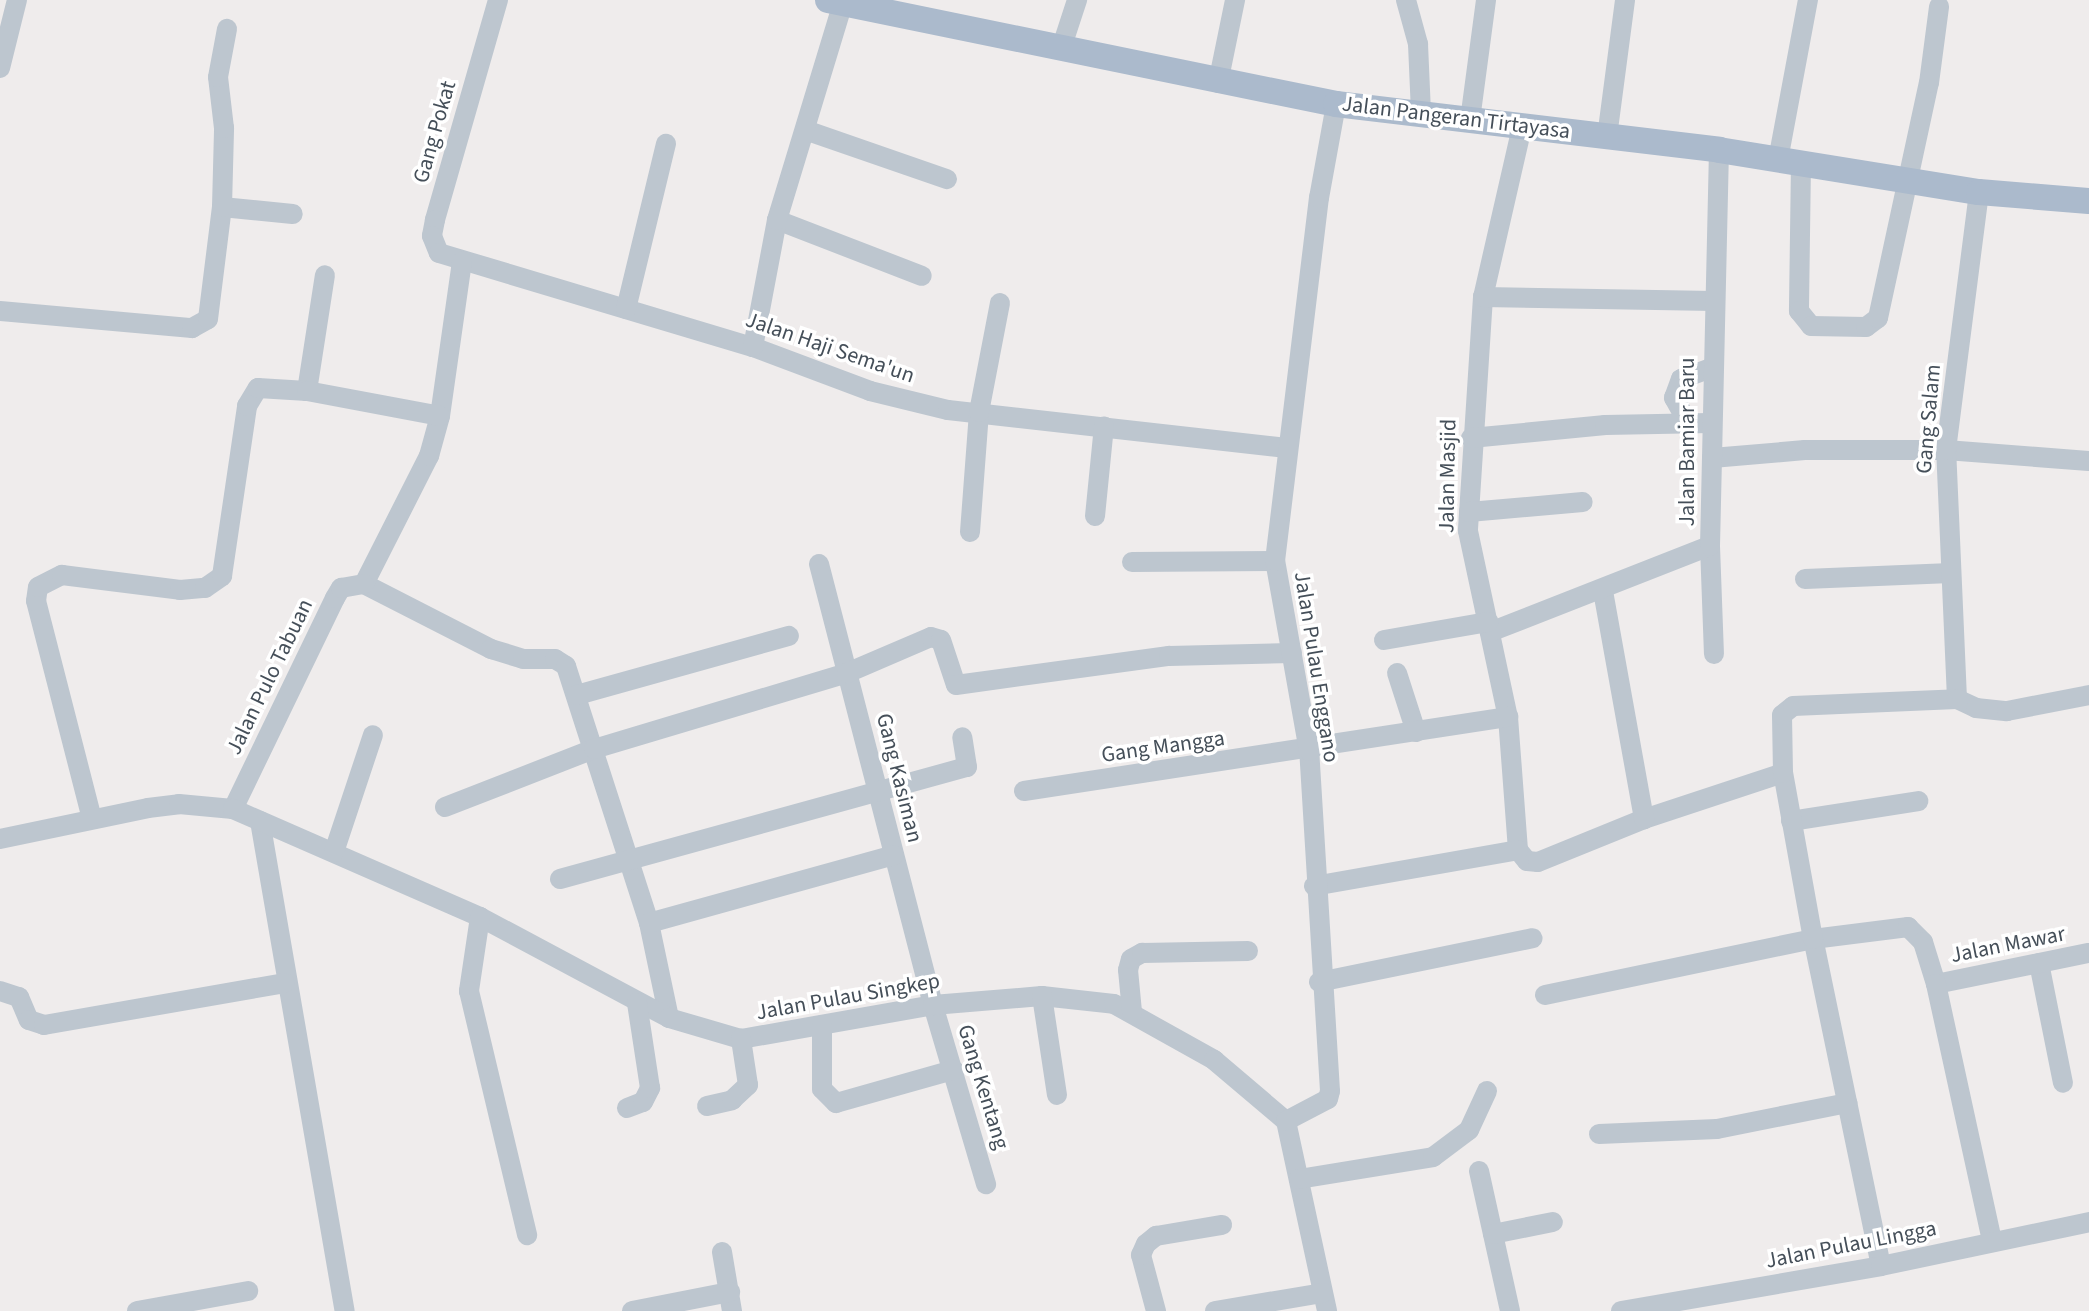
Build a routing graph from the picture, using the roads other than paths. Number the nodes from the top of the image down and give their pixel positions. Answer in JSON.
{"nodes":[{"id":1,"x":17,"y":0,"type":"edge"},
{"id":2,"x":498,"y":0,"type":"edge"},
{"id":3,"x":1077,"y":0,"type":"edge"},
{"id":4,"x":1235,"y":0,"type":"edge"},
{"id":5,"x":1406,"y":0,"type":"edge"},
{"id":6,"x":1486,"y":0,"type":"edge"},
{"id":7,"x":1625,"y":0,"type":"edge"},
{"id":8,"x":1808,"y":0,"type":"edge"},
{"id":9,"x":836,"y":2,"type":"edge"},
{"id":10,"x":1939,"y":7,"type":"dead end"},
{"id":11,"x":227,"y":29,"type":"dead end"},
{"id":12,"x":1061,"y":49,"type":"junction"},
{"id":13,"x":0,"y":68,"type":"edge"},
{"id":14,"x":1218,"y":83,"type":"junction"},
{"id":15,"x":1336,"y":104,"type":"junction"},
{"id":16,"x":1421,"y":114,"type":"junction"},
{"id":17,"x":1470,"y":120,"type":"junction"},
{"id":18,"x":1522,"y":127,"type":"junction"},
{"id":19,"x":808,"y":131,"type":"junction"},
{"id":20,"x":1607,"y":137,"type":"junction"},
{"id":21,"x":666,"y":144,"type":"dead end"},
{"id":22,"x":1719,"y":150,"type":"junction"},
{"id":23,"x":1790,"y":161,"type":"junction"},
{"id":24,"x":947,"y":179,"type":"dead end"},
{"id":25,"x":1905,"y":179,"type":"junction"},
{"id":26,"x":1979,"y":192,"type":"junction"},
{"id":27,"x":2089,"y":201,"type":"edge"},
{"id":28,"x":222,"y":207,"type":"junction"},
{"id":29,"x":293,"y":214,"type":"dead end"},
{"id":30,"x":777,"y":220,"type":"junction"},
{"id":31,"x":462,"y":262,"type":"junction"},
{"id":32,"x":325,"y":275,"type":"dead end"},
{"id":33,"x":922,"y":276,"type":"dead end"},
{"id":34,"x":1483,"y":297,"type":"junction"},
{"id":35,"x":1714,"y":301,"type":"junction"},
{"id":36,"x":1000,"y":303,"type":"dead end"},
{"id":37,"x":626,"y":309,"type":"junction"},
{"id":38,"x":0,"y":311,"type":"edge"},
{"id":39,"x":753,"y":347,"type":"junction"},
{"id":40,"x":1712,"y":368,"type":"junction"},
{"id":41,"x":307,"y":391,"type":"junction"},
{"id":42,"x":979,"y":412,"type":"junction"},
{"id":43,"x":440,"y":416,"type":"junction"},
{"id":44,"x":1688,"y":423,"type":"junction"},
{"id":45,"x":1710,"y":423,"type":"junction"},
{"id":46,"x":1104,"y":426,"type":"junction"},
{"id":47,"x":1471,"y":438,"type":"junction"},
{"id":48,"x":1287,"y":448,"type":"junction"},
{"id":49,"x":1946,"y":450,"type":"junction"},
{"id":50,"x":1712,"y":458,"type":"junction"},
{"id":51,"x":2089,"y":461,"type":"edge"},
{"id":52,"x":1583,"y":502,"type":"dead end"},
{"id":53,"x":1469,"y":512,"type":"junction"},
{"id":54,"x":1095,"y":516,"type":"dead end"},
{"id":55,"x":970,"y":532,"type":"dead end"},
{"id":56,"x":1710,"y":546,"type":"junction"},
{"id":57,"x":1275,"y":561,"type":"junction"},
{"id":58,"x":1132,"y":562,"type":"dead end"},
{"id":59,"x":819,"y":564,"type":"dead end"},
{"id":60,"x":1951,"y":573,"type":"junction"},
{"id":61,"x":1805,"y":579,"type":"dead end"},
{"id":62,"x":364,"y":584,"type":"junction"},
{"id":63,"x":1603,"y":591,"type":"junction"},
{"id":64,"x":1489,"y":627,"type":"junction"},
{"id":65,"x":789,"y":636,"type":"dead end"},
{"id":66,"x":1384,"y":640,"type":"dead end"},
{"id":67,"x":1292,"y":653,"type":"junction"},
{"id":68,"x":1714,"y":654,"type":"dead end"},
{"id":69,"x":847,"y":673,"type":"junction"},
{"id":70,"x":1397,"y":673,"type":"dead end"},
{"id":71,"x":577,"y":695,"type":"junction"},
{"id":72,"x":2089,"y":695,"type":"edge"},
{"id":73,"x":1957,"y":699,"type":"junction"},
{"id":74,"x":1508,"y":717,"type":"junction"},
{"id":75,"x":1416,"y":732,"type":"junction"},
{"id":76,"x":373,"y":735,"type":"dead end"},
{"id":77,"x":962,"y":737,"type":"dead end"},
{"id":78,"x":594,"y":749,"type":"junction"},
{"id":79,"x":1309,"y":751,"type":"junction"},
{"id":80,"x":1783,"y":773,"type":"junction"},
{"id":81,"x":878,"y":791,"type":"junction"},
{"id":82,"x":1024,"y":791,"type":"dead end"},
{"id":83,"x":1918,"y":801,"type":"dead end"},
{"id":84,"x":445,"y":807,"type":"dead end"},
{"id":85,"x":233,"y":809,"type":"junction"},
{"id":86,"x":92,"y":819,"type":"junction"},
{"id":87,"x":1644,"y":819,"type":"junction"},
{"id":88,"x":260,"y":821,"type":"junction"},
{"id":89,"x":1791,"y":821,"type":"junction"},
{"id":90,"x":0,"y":839,"type":"edge"},
{"id":91,"x":1518,"y":850,"type":"junction"},
{"id":92,"x":334,"y":852,"type":"junction"},
{"id":93,"x":894,"y":855,"type":"junction"},
{"id":94,"x":628,"y":864,"type":"junction"},
{"id":95,"x":560,"y":879,"type":"dead end"},
{"id":96,"x":1314,"y":886,"type":"junction"},
{"id":97,"x":480,"y":917,"type":"junction"},
{"id":98,"x":649,"y":923,"type":"junction"},
{"id":99,"x":1533,"y":938,"type":"dead end"},
{"id":100,"x":1813,"y":939,"type":"junction"},
{"id":101,"x":1248,"y":951,"type":"dead end"},
{"id":102,"x":2089,"y":953,"type":"edge"},
{"id":103,"x":2039,"y":963,"type":"junction"},
{"id":104,"x":1319,"y":982,"type":"junction"},
{"id":105,"x":284,"y":983,"type":"junction"},
{"id":106,"x":1936,"y":984,"type":"junction"},
{"id":107,"x":0,"y":991,"type":"edge"},
{"id":108,"x":1545,"y":995,"type":"dead end"},
{"id":109,"x":1042,"y":996,"type":"junction"},
{"id":110,"x":637,"y":1003,"type":"junction"},
{"id":111,"x":933,"y":1005,"type":"junction"},
{"id":112,"x":1132,"y":1012,"type":"junction"},
{"id":113,"x":669,"y":1018,"type":"junction"},
{"id":114,"x":822,"y":1025,"type":"junction"},
{"id":115,"x":741,"y":1039,"type":"junction"},
{"id":116,"x":953,"y":1070,"type":"junction"},
{"id":117,"x":2063,"y":1083,"type":"dead end"},
{"id":118,"x":1487,"y":1091,"type":"dead end"},
{"id":119,"x":1057,"y":1095,"type":"dead end"},
{"id":120,"x":1847,"y":1103,"type":"junction"},
{"id":121,"x":707,"y":1106,"type":"dead end"},
{"id":122,"x":627,"y":1108,"type":"dead end"},
{"id":123,"x":1286,"y":1121,"type":"junction"},
{"id":124,"x":1599,"y":1134,"type":"dead end"},
{"id":125,"x":1479,"y":1171,"type":"dead end"},
{"id":126,"x":1299,"y":1179,"type":"junction"},
{"id":127,"x":986,"y":1184,"type":"dead end"},
{"id":128,"x":1553,"y":1222,"type":"dead end"},
{"id":129,"x":2089,"y":1222,"type":"edge"},
{"id":130,"x":1222,"y":1225,"type":"dead end"},
{"id":131,"x":1493,"y":1234,"type":"junction"},
{"id":132,"x":527,"y":1235,"type":"dead end"},
{"id":133,"x":1992,"y":1241,"type":"junction"},
{"id":134,"x":722,"y":1252,"type":"dead end"},
{"id":135,"x":1881,"y":1266,"type":"junction"},
{"id":136,"x":248,"y":1291,"type":"dead end"},
{"id":137,"x":731,"y":1302,"type":"edge"},
{"id":138,"x":1325,"y":1302,"type":"edge"},
{"id":139,"x":642,"y":1310,"type":"edge"},
{"id":140,"x":137,"y":1311,"type":"edge"},
{"id":141,"x":345,"y":1311,"type":"edge"},
{"id":142,"x":1156,"y":1311,"type":"edge"},
{"id":143,"x":1215,"y":1311,"type":"edge"},
{"id":144,"x":1510,"y":1311,"type":"edge"},
{"id":145,"x":1621,"y":1311,"type":"edge"}],
"edges":[{"from":1,"to":13,"type":"street"},
{"from":2,"to":31,"type":"street","name":"Gang Pokat"},
{"from":3,"to":12,"type":"street"},
{"from":4,"to":14,"type":"street"},
{"from":5,"to":16,"type":"street"},
{"from":6,"to":17,"type":"street"},
{"from":7,"to":20,"type":"street"},
{"from":8,"to":23,"type":"street"},
{"from":9,"to":12,"type":"main road","name":"Jalan Pangeran Tirtayasa"},
{"from":9,"to":19,"type":"street"},
{"from":10,"to":25,"type":"street"},
{"from":11,"to":28,"type":"street"},
{"from":12,"to":14,"type":"main road","name":"Jalan Pangeran Tirtayasa"},
{"from":14,"to":15,"type":"main road","name":"Jalan Pangeran Tirtayasa"},
{"from":15,"to":16,"type":"main road","name":"Jalan Pangeran Tirtayasa"},
{"from":15,"to":48,"type":"street","name":"Jalan Pulau Enggano"},
{"from":16,"to":17,"type":"main road","name":"Jalan Pangeran Tirtayasa"},
{"from":17,"to":18,"type":"main road","name":"Jalan Pangeran Tirtayasa"},
{"from":18,"to":20,"type":"main road","name":"Jalan Pangeran Tirtayasa"},
{"from":18,"to":34,"type":"street","name":"Jalan Masjid"},
{"from":19,"to":24,"type":"street"},
{"from":19,"to":30,"type":"street"},
{"from":20,"to":22,"type":"main road","name":"Jalan Pangeran Tirtayasa"},
{"from":21,"to":37,"type":"street"},
{"from":22,"to":23,"type":"main road","name":"Jalan Pangeran Tirtayasa"},
{"from":22,"to":35,"type":"street","name":"Jalan Bamiar Baru"},
{"from":23,"to":25,"type":"main road","name":"Jalan Pangeran Tirtayasa"},
{"from":23,"to":25,"type":"street"},
{"from":25,"to":26,"type":"main road","name":"Jalan Pangeran Tirtayasa"},
{"from":26,"to":27,"type":"main road","name":"Jalan Pangeran Tirtayasa"},
{"from":26,"to":49,"type":"street","name":"Gang Salam"},
{"from":28,"to":29,"type":"street"},
{"from":28,"to":38,"type":"street"},
{"from":30,"to":33,"type":"street"},
{"from":30,"to":39,"type":"street"},
{"from":31,"to":37,"type":"street","name":"Jalan Haji Sema'un"},
{"from":31,"to":43,"type":"street"},
{"from":32,"to":41,"type":"street"},
{"from":34,"to":35,"type":"street"},
{"from":34,"to":47,"type":"street","name":"Jalan Masjid"},
{"from":35,"to":40,"type":"street","name":"Jalan Bamiar Baru"},
{"from":36,"to":42,"type":"street"},
{"from":37,"to":39,"type":"street","name":"Jalan Haji Sema'un"},
{"from":39,"to":42,"type":"street","name":"Jalan Haji Sema'un"},
{"from":40,"to":44,"type":"street"},
{"from":40,"to":45,"type":"street","name":"Jalan Bamiar Baru"},
{"from":41,"to":43,"type":"street"},
{"from":41,"to":86,"type":"street"},
{"from":42,"to":46,"type":"street","name":"Jalan Haji Sema'un"},
{"from":42,"to":55,"type":"street"},
{"from":43,"to":62,"type":"street"},
{"from":44,"to":45,"type":"street"},
{"from":44,"to":47,"type":"street"},
{"from":45,"to":50,"type":"street","name":"Jalan Bamiar Baru"},
{"from":46,"to":48,"type":"street","name":"Jalan Haji Sema'un"},
{"from":46,"to":54,"type":"street"},
{"from":47,"to":53,"type":"street","name":"Jalan Masjid"},
{"from":48,"to":57,"type":"street","name":"Jalan Pulau Enggano"},
{"from":49,"to":50,"type":"street"},
{"from":49,"to":51,"type":"street"},
{"from":49,"to":60,"type":"street","name":"Gang Salam"},
{"from":50,"to":56,"type":"street","name":"Jalan Bamiar Baru"},
{"from":52,"to":53,"type":"street"},
{"from":53,"to":64,"type":"street","name":"Jalan Masjid"},
{"from":56,"to":63,"type":"street","name":"Jalan Bamiar Baru"},
{"from":56,"to":68,"type":"street"},
{"from":57,"to":58,"type":"street"},
{"from":57,"to":67,"type":"street","name":"Jalan Pulau Enggano"},
{"from":59,"to":69,"type":"street","name":"Gang Kasiman"},
{"from":60,"to":61,"type":"street"},
{"from":60,"to":73,"type":"street","name":"Gang Salam"},
{"from":62,"to":71,"type":"street"},
{"from":62,"to":85,"type":"street","name":"Jalan Pulo Tabuan"},
{"from":63,"to":64,"type":"street","name":"Jalan Bamiar Baru"},
{"from":63,"to":87,"type":"street"},
{"from":64,"to":66,"type":"street","name":"Jalan Bamiar Baru"},
{"from":64,"to":74,"type":"street","name":"Jalan Masjid"},
{"from":65,"to":71,"type":"street"},
{"from":67,"to":69,"type":"street"},
{"from":67,"to":79,"type":"street","name":"Jalan Pulau Enggano"},
{"from":69,"to":78,"type":"street"},
{"from":69,"to":81,"type":"street","name":"Gang Kasiman"},
{"from":70,"to":75,"type":"street"},
{"from":71,"to":78,"type":"street"},
{"from":72,"to":73,"type":"street"},
{"from":73,"to":80,"type":"street"},
{"from":74,"to":75,"type":"street","name":"Gang Mangga"},
{"from":74,"to":91,"type":"street","name":"Jalan Masjid"},
{"from":75,"to":79,"type":"street","name":"Gang Mangga"},
{"from":76,"to":92,"type":"street"},
{"from":77,"to":81,"type":"street"},
{"from":78,"to":84,"type":"street"},
{"from":78,"to":94,"type":"street"},
{"from":79,"to":82,"type":"street","name":"Gang Mangga"},
{"from":79,"to":96,"type":"street","name":"Jalan Pulau Enggano"},
{"from":80,"to":87,"type":"street"},
{"from":80,"to":89,"type":"street"},
{"from":81,"to":93,"type":"street","name":"Gang Kasiman"},
{"from":81,"to":94,"type":"street"},
{"from":83,"to":89,"type":"street"},
{"from":85,"to":86,"type":"street","name":"Jalan Pulau Singkep"},
{"from":85,"to":88,"type":"street","name":"Jalan Pulau Singkep"},
{"from":86,"to":90,"type":"street","name":"Jalan Pulau Singkep"},
{"from":87,"to":91,"type":"street"},
{"from":88,"to":92,"type":"street","name":"Jalan Pulau Singkep"},
{"from":88,"to":105,"type":"street"},
{"from":89,"to":100,"type":"street"},
{"from":91,"to":96,"type":"street"},
{"from":92,"to":97,"type":"street","name":"Jalan Pulau Singkep"},
{"from":93,"to":98,"type":"street"},
{"from":93,"to":111,"type":"street","name":"Gang Kasiman"},
{"from":94,"to":95,"type":"street"},
{"from":94,"to":98,"type":"street"},
{"from":96,"to":104,"type":"street","name":"Jalan Pulau Enggano"},
{"from":97,"to":110,"type":"street","name":"Jalan Pulau Singkep"},
{"from":97,"to":132,"type":"street"},
{"from":98,"to":113,"type":"street"},
{"from":99,"to":104,"type":"street"},
{"from":100,"to":106,"type":"street"},
{"from":100,"to":108,"type":"street"},
{"from":100,"to":120,"type":"street"},
{"from":101,"to":112,"type":"street"},
{"from":102,"to":103,"type":"street","name":"Jalan Mawar"},
{"from":103,"to":106,"type":"street","name":"Jalan Mawar"},
{"from":103,"to":117,"type":"street"},
{"from":104,"to":123,"type":"street","name":"Jalan Pulau Enggano"},
{"from":105,"to":107,"type":"street"},
{"from":105,"to":141,"type":"street"},
{"from":106,"to":133,"type":"street"},
{"from":109,"to":111,"type":"street","name":"Jalan Pulau Singkep"},
{"from":109,"to":112,"type":"street","name":"Jalan Pulau Singkep"},
{"from":109,"to":119,"type":"street"},
{"from":110,"to":113,"type":"street","name":"Jalan Pulau Singkep"},
{"from":110,"to":122,"type":"street"},
{"from":111,"to":114,"type":"street","name":"Jalan Pulau Singkep"},
{"from":111,"to":116,"type":"street","name":"Gang Kentang"},
{"from":112,"to":123,"type":"street","name":"Jalan Pulau Singkep"},
{"from":113,"to":115,"type":"street","name":"Jalan Pulau Singkep"},
{"from":114,"to":115,"type":"street","name":"Jalan Pulau Singkep"},
{"from":114,"to":116,"type":"street"},
{"from":115,"to":121,"type":"street"},
{"from":116,"to":127,"type":"street","name":"Gang Kentang"},
{"from":118,"to":126,"type":"street"},
{"from":120,"to":124,"type":"street"},
{"from":120,"to":135,"type":"street"},
{"from":123,"to":126,"type":"street"},
{"from":125,"to":131,"type":"street"},
{"from":126,"to":138,"type":"street"},
{"from":128,"to":131,"type":"street"},
{"from":129,"to":133,"type":"street","name":"Jalan Pulau Lingga"},
{"from":130,"to":142,"type":"street"},
{"from":131,"to":144,"type":"street"},
{"from":133,"to":135,"type":"street","name":"Jalan Pulau Lingga"},
{"from":134,"to":137,"type":"street"},
{"from":135,"to":145,"type":"street","name":"Jalan Pulau Lingga"},
{"from":136,"to":140,"type":"street"},
{"from":137,"to":139,"type":"street"},
{"from":138,"to":143,"type":"street"}]}
